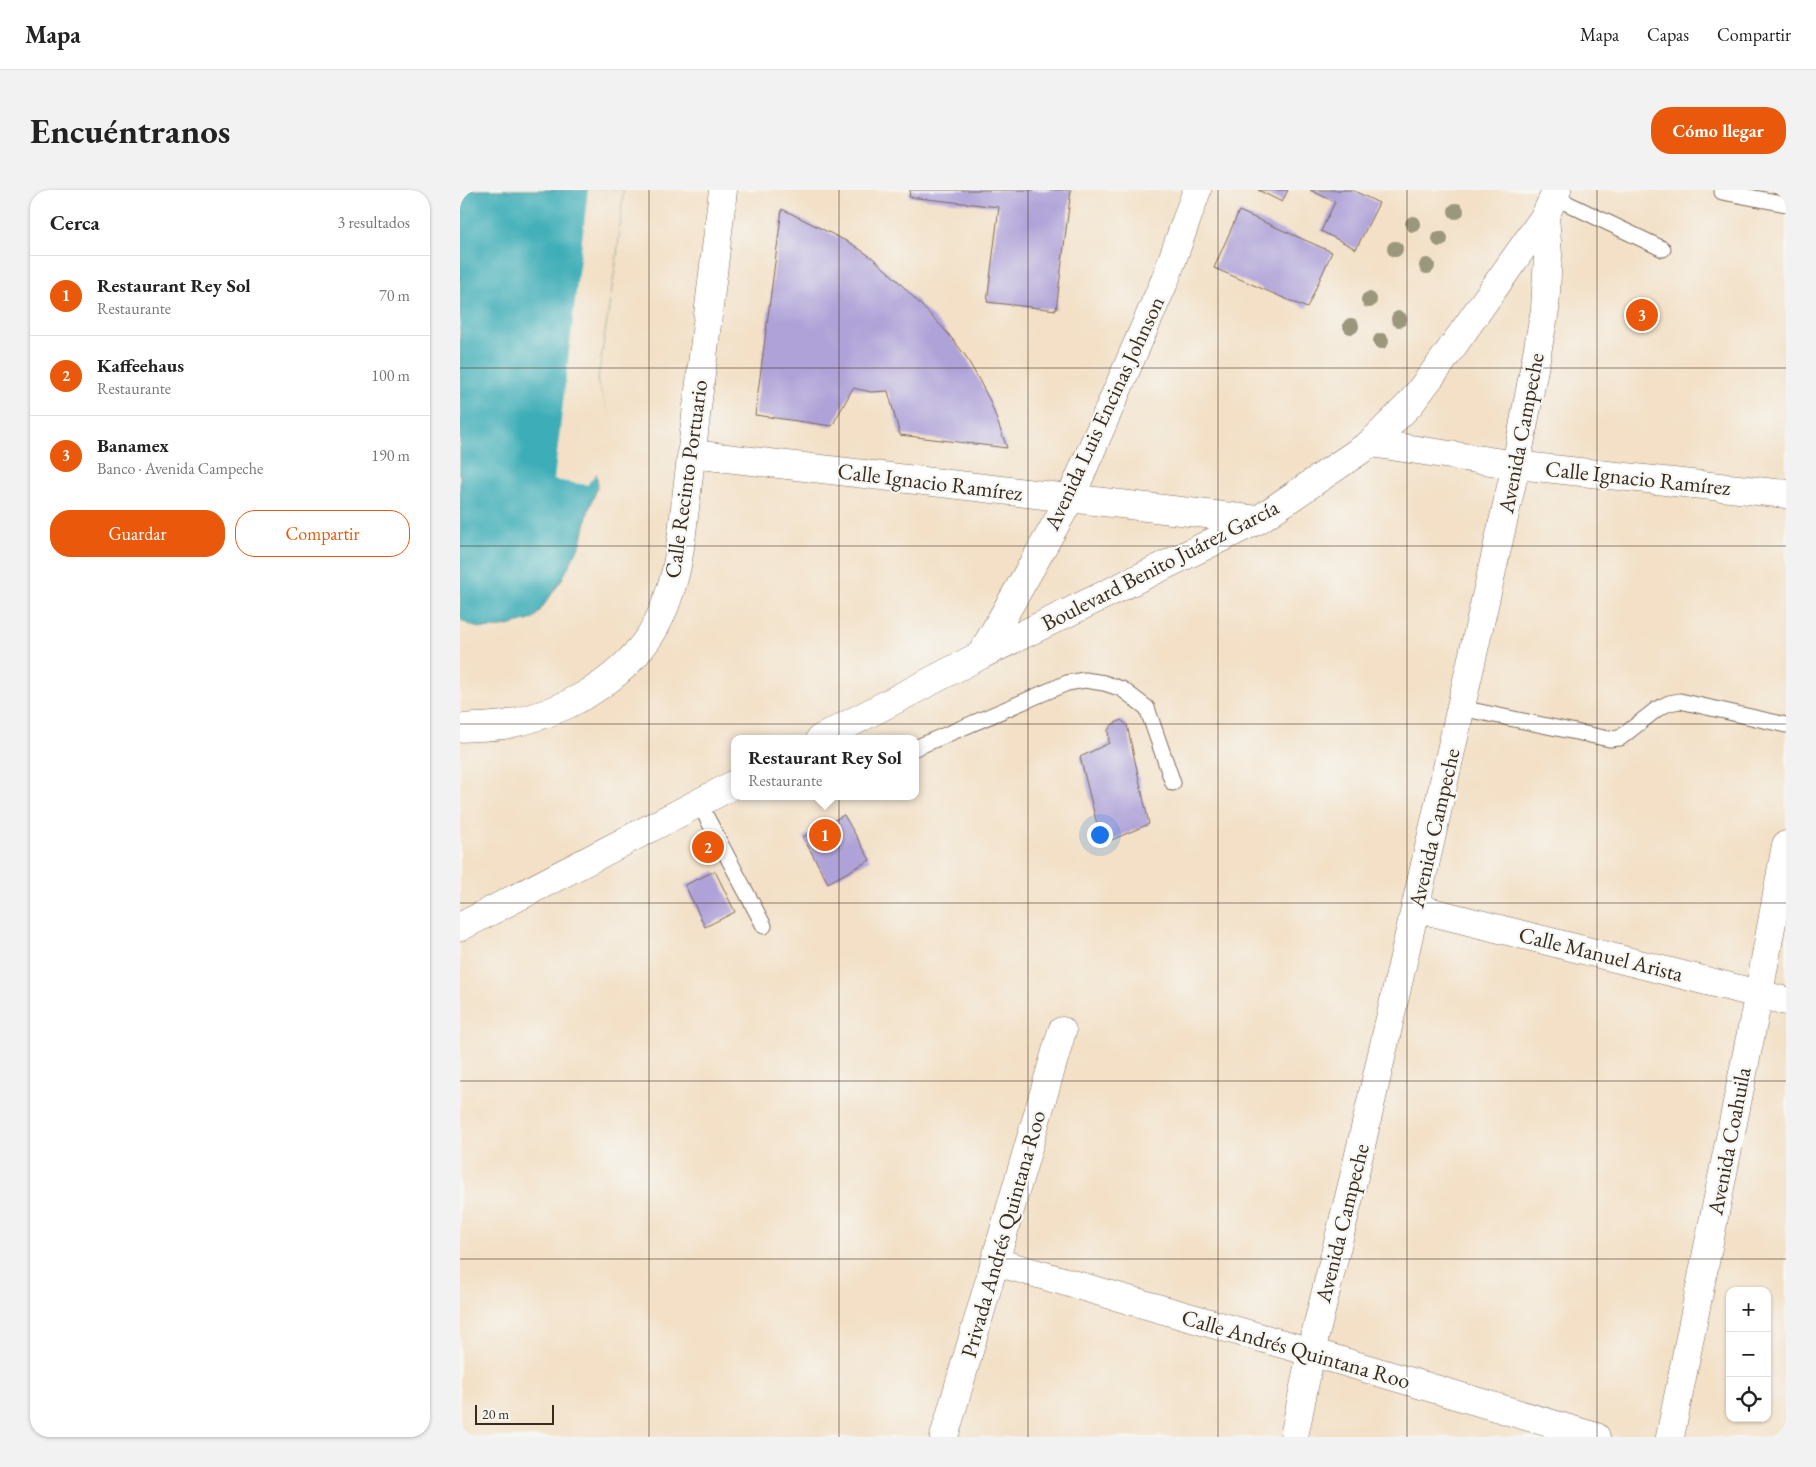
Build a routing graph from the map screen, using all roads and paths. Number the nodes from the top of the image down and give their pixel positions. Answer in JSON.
{"nodes":[{"id":1,"x":723,"y":190,"type":"edge"},
{"id":2,"x":1197,"y":190,"type":"edge"},
{"id":3,"x":1722,"y":192,"type":"dead end"},
{"id":4,"x":1552,"y":201,"type":"edge"},
{"id":5,"x":1786,"y":204,"type":"edge"},
{"id":6,"x":1663,"y":249,"type":"dead end"},
{"id":7,"x":1371,"y":444,"type":"junction"},
{"id":8,"x":692,"y":454,"type":"junction"},
{"id":9,"x":1516,"y":465,"type":"junction"},
{"id":10,"x":1786,"y":494,"type":"edge"},
{"id":11,"x":1070,"y":499,"type":"junction"},
{"id":12,"x":1258,"y":520,"type":"junction"},
{"id":13,"x":981,"y":655,"type":"junction"},
{"id":14,"x":1461,"y":708,"type":"junction"},
{"id":15,"x":1786,"y":724,"type":"edge"},
{"id":16,"x":460,"y":728,"type":"edge"},
{"id":17,"x":828,"y":735,"type":"edge"},
{"id":18,"x":919,"y":746,"type":"edge"},
{"id":19,"x":1172,"y":782,"type":"dead end"},
{"id":20,"x":731,"y":786,"type":"edge"},
{"id":21,"x":699,"y":803,"type":"junction"},
{"id":22,"x":1786,"y":845,"type":"edge"},
{"id":23,"x":1416,"y":908,"type":"junction"},
{"id":24,"x":764,"y":926,"type":"dead end"},
{"id":25,"x":460,"y":927,"type":"edge"},
{"id":26,"x":1759,"y":994,"type":"junction"},
{"id":27,"x":1786,"y":1001,"type":"edge"},
{"id":28,"x":1062,"y":1031,"type":"dead end"},
{"id":29,"x":996,"y":1262,"type":"junction"},
{"id":30,"x":1311,"y":1352,"type":"junction"},
{"id":31,"x":944,"y":1437,"type":"edge"},
{"id":32,"x":1294,"y":1437,"type":"edge"},
{"id":33,"x":1596,"y":1437,"type":"edge"},
{"id":34,"x":1670,"y":1437,"type":"edge"}],
"edges":[{"from":1,"to":8,"type":"street","name":"Calle Recinto Portuario"},
{"from":2,"to":11,"type":"street","name":"Avenida Luis Encinas Johnson"},
{"from":3,"to":5,"type":"lane"},
{"from":4,"to":6,"type":"lane"},
{"from":4,"to":7,"type":"street","name":"Boulevard Benito Juárez García"},
{"from":4,"to":9,"type":"street","name":"Avenida Campeche"},
{"from":7,"to":9,"type":"street","name":"Calle Ignacio Ramírez"},
{"from":7,"to":12,"type":"street","name":"Boulevard Benito Juárez García"},
{"from":8,"to":11,"type":"street","name":"Calle Ignacio Ramírez"},
{"from":8,"to":16,"type":"street","name":"Calle Recinto Portuario"},
{"from":9,"to":10,"type":"street","name":"Calle Ignacio Ramírez"},
{"from":9,"to":14,"type":"street","name":"Avenida Campeche"},
{"from":11,"to":12,"type":"street","name":"Calle Ignacio Ramírez"},
{"from":11,"to":13,"type":"street","name":"Avenida Luis Encinas Johnson"},
{"from":12,"to":13,"type":"street","name":"Boulevard Benito Juárez García"},
{"from":13,"to":17,"type":"street","name":"Boulevard Benito Juárez García"},
{"from":14,"to":15,"type":"lane"},
{"from":14,"to":23,"type":"street","name":"Avenida Campeche"},
{"from":18,"to":19,"type":"lane"},
{"from":20,"to":21,"type":"street"},
{"from":21,"to":24,"type":"lane"},
{"from":21,"to":25,"type":"street"},
{"from":22,"to":26,"type":"street","name":"Avenida Coahuila"},
{"from":23,"to":26,"type":"street","name":"Calle Manuel Arista"},
{"from":23,"to":30,"type":"street","name":"Avenida Campeche"},
{"from":26,"to":27,"type":"street","name":"Calle Manuel Arista"},
{"from":26,"to":34,"type":"street","name":"Avenida Coahuila"},
{"from":28,"to":29,"type":"street","name":"Privada Andrés Quintana Roo"},
{"from":29,"to":30,"type":"street","name":"Calle Andrés Quintana Roo"},
{"from":29,"to":31,"type":"street","name":"Privada Andrés Quintana Roo"},
{"from":30,"to":32,"type":"street","name":"Avenida Campeche"},
{"from":30,"to":33,"type":"street","name":"Calle Andrés Quintana Roo"}]}
